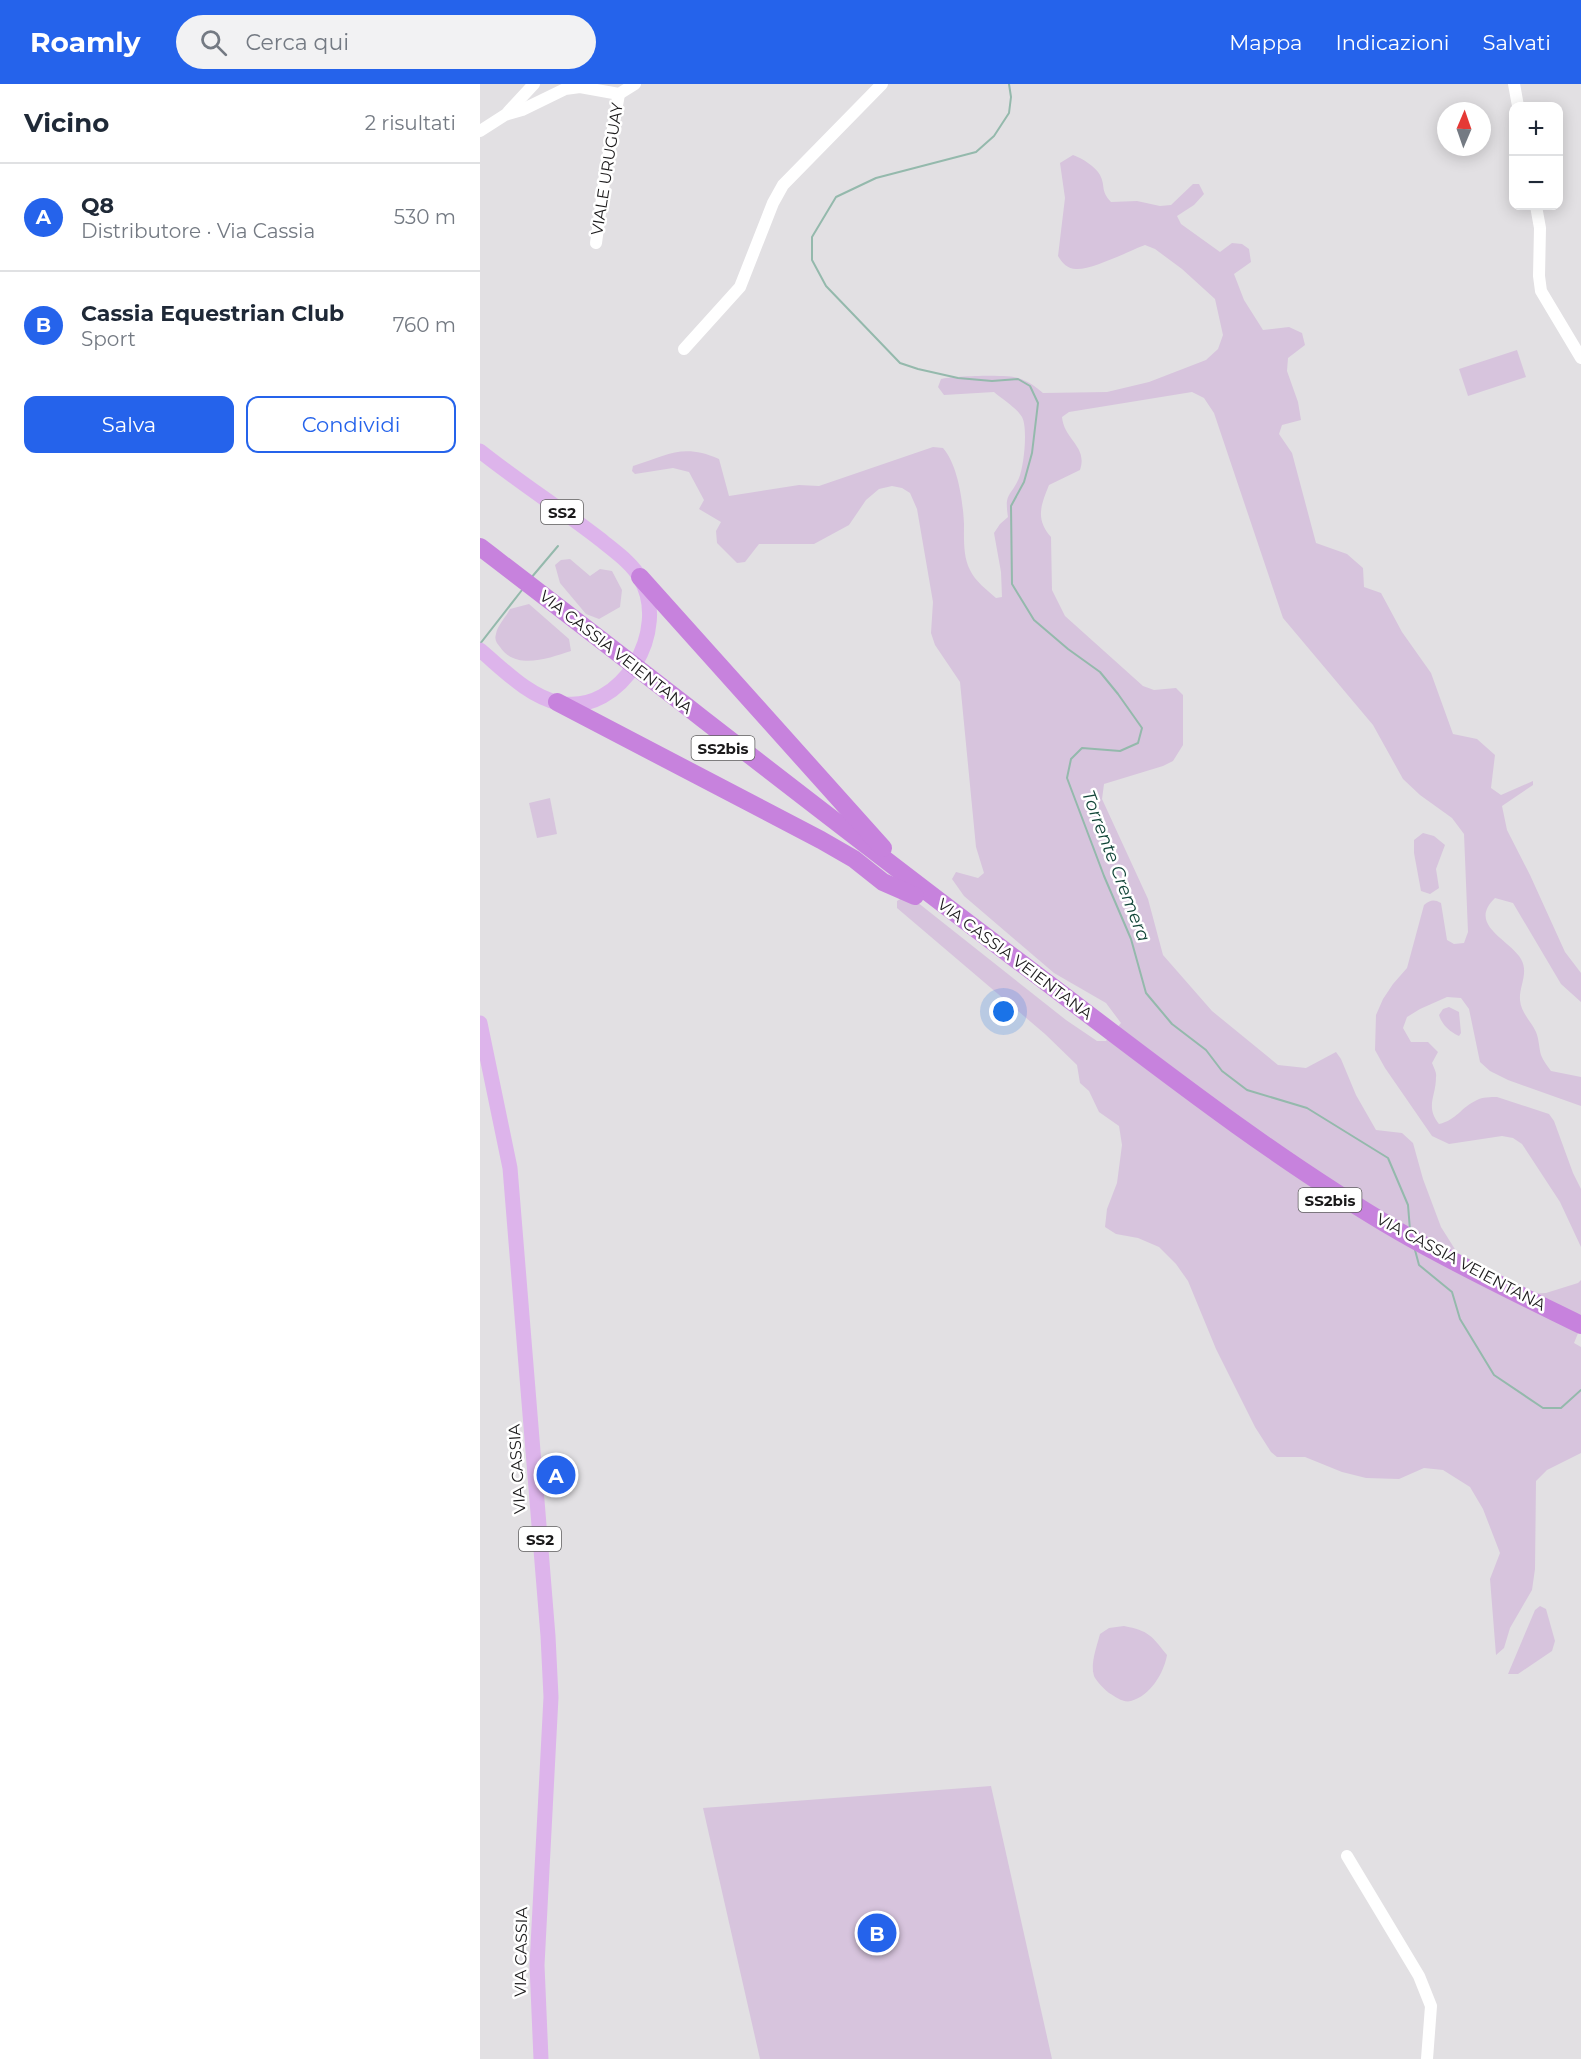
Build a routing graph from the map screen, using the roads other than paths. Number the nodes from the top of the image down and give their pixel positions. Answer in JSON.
{"nodes":[{"id":1,"x":635,"y":84,"type":"edge"},
{"id":2,"x":882,"y":84,"type":"edge"},
{"id":3,"x":1514,"y":84,"type":"edge"},
{"id":4,"x":531,"y":86,"type":"edge"},
{"id":5,"x":619,"y":94,"type":"junction"},
{"id":6,"x":1517,"y":102,"type":"edge"},
{"id":7,"x":505,"y":115,"type":"junction"},
{"id":8,"x":480,"y":131,"type":"edge"},
{"id":9,"x":1537,"y":210,"type":"edge"},
{"id":10,"x":596,"y":243,"type":"dead end"},
{"id":11,"x":684,"y":349,"type":"dead end"},
{"id":12,"x":1581,"y":358,"type":"edge"},
{"id":13,"x":480,"y":451,"type":"edge"},
{"id":14,"x":480,"y":547,"type":"edge"},
{"id":15,"x":480,"y":560,"type":"edge"},
{"id":16,"x":640,"y":577,"type":"junction"},
{"id":17,"x":520,"y":584,"type":"junction"},
{"id":18,"x":535,"y":595,"type":"junction"},
{"id":19,"x":480,"y":650,"type":"edge"},
{"id":20,"x":557,"y":702,"type":"junction"},
{"id":21,"x":915,"y":896,"type":"junction"},
{"id":22,"x":955,"y":914,"type":"junction"},
{"id":23,"x":480,"y":1023,"type":"edge"},
{"id":24,"x":1103,"y":1033,"type":"junction"},
{"id":25,"x":1580,"y":1330,"type":"edge"},
{"id":26,"x":1347,"y":1856,"type":"dead end"},
{"id":27,"x":541,"y":2059,"type":"edge"},
{"id":28,"x":1427,"y":2059,"type":"edge"}],
"edges":[{"from":1,"to":5,"type":"street"},
{"from":2,"to":11,"type":"street"},
{"from":3,"to":6,"type":"street"},
{"from":4,"to":7,"type":"street"},
{"from":5,"to":7,"type":"street"},
{"from":5,"to":10,"type":"street","name":"VIALE URUGUAY"},
{"from":7,"to":8,"type":"street"},
{"from":9,"to":12,"type":"street"},
{"from":13,"to":16,"type":"main road","number":"SS2"},
{"from":14,"to":17,"type":"highway","name":"VIA CASSIA VEIENTANA","number":"SS2bis"},
{"from":15,"to":17,"type":"highway","name":"VIA CASSIA VEIENTANA","number":"SS2bis"},
{"from":16,"to":20,"type":"main road"},
{"from":16,"to":22,"type":"highway"},
{"from":17,"to":18,"type":"highway","name":"VIA CASSIA VEIENTANA","number":"SS2bis"},
{"from":18,"to":21,"type":"highway","name":"VIA CASSIA VEIENTANA","number":"SS2bis"},
{"from":18,"to":22,"type":"highway","name":"VIA CASSIA VEIENTANA","number":"SS2bis"},
{"from":19,"to":20,"type":"main road"},
{"from":20,"to":21,"type":"highway"},
{"from":21,"to":24,"type":"highway","name":"VIA CASSIA VEIENTANA","number":"SS2bis"},
{"from":22,"to":24,"type":"highway","name":"VIA CASSIA VEIENTANA","number":"SS2bis"},
{"from":23,"to":27,"type":"main road","name":"VIA CASSIA","number":"SS2"},
{"from":24,"to":25,"type":"highway","name":"VIA CASSIA VEIENTANA","number":"SS2bis"},
{"from":26,"to":28,"type":"street"}]}
